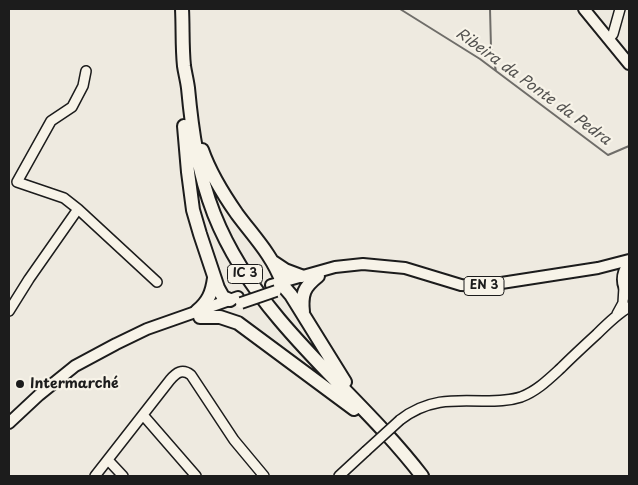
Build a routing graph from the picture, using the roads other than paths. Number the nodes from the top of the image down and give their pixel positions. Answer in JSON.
{"nodes":[{"id":1,"x":182,"y":9,"type":"edge"},
{"id":2,"x":584,"y":9,"type":"edge"},
{"id":3,"x":620,"y":9,"type":"edge"},
{"id":4,"x":609,"y":39,"type":"junction"},
{"id":5,"x":629,"y":64,"type":"edge"},
{"id":6,"x":184,"y":66,"type":"junction"},
{"id":7,"x":86,"y":72,"type":"dead end"},
{"id":8,"x":190,"y":104,"type":"junction"},
{"id":9,"x":184,"y":119,"type":"junction"},
{"id":10,"x":78,"y":209,"type":"junction"},
{"id":11,"x":273,"y":262,"type":"junction"},
{"id":12,"x":629,"y":262,"type":"edge"},
{"id":13,"x":372,"y":264,"type":"junction"},
{"id":14,"x":598,"y":268,"type":"junction"},
{"id":15,"x":301,"y":276,"type":"junction"},
{"id":16,"x":318,"y":276,"type":"junction"},
{"id":17,"x":214,"y":278,"type":"junction"},
{"id":18,"x":157,"y":282,"type":"dead end"},
{"id":19,"x":278,"y":287,"type":"junction"},
{"id":20,"x":626,"y":288,"type":"edge"},
{"id":21,"x":235,"y":302,"type":"junction"},
{"id":22,"x":629,"y":307,"type":"edge"},
{"id":23,"x":9,"y":311,"type":"edge"},
{"id":24,"x":303,"y":312,"type":"junction"},
{"id":25,"x":198,"y":314,"type":"junction"},
{"id":26,"x":612,"y":320,"type":"junction"},
{"id":27,"x":238,"y":323,"type":"junction"},
{"id":28,"x":359,"y":409,"type":"junction"},
{"id":29,"x":143,"y":415,"type":"junction"},
{"id":30,"x":9,"y":423,"type":"edge"},
{"id":31,"x":108,"y":460,"type":"junction"},
{"id":32,"x":95,"y":476,"type":"edge"},
{"id":33,"x":122,"y":476,"type":"edge"},
{"id":34,"x":196,"y":476,"type":"edge"},
{"id":35,"x":264,"y":476,"type":"edge"},
{"id":36,"x":339,"y":476,"type":"edge"},
{"id":37,"x":421,"y":476,"type":"edge"}],
"edges":[{"from":1,"to":6,"type":"highway","number":"IC 3"},
{"from":2,"to":4,"type":"main road"},
{"from":3,"to":4,"type":"street"},
{"from":4,"to":5,"type":"main road"},
{"from":6,"to":8,"type":"highway","number":"IC 3"},
{"from":6,"to":9,"type":"highway","number":"IC 3"},
{"from":7,"to":10,"type":"street"},
{"from":8,"to":11,"type":"highway"},
{"from":8,"to":28,"type":"highway","number":"IC 3"},
{"from":9,"to":17,"type":"highway"},
{"from":9,"to":28,"type":"highway","number":"IC 3"},
{"from":10,"to":18,"type":"street"},
{"from":10,"to":23,"type":"street"},
{"from":11,"to":15,"type":"highway"},
{"from":11,"to":19,"type":"highway"},
{"from":12,"to":14,"type":"main road","number":"EN 3"},
{"from":12,"to":20,"type":"main road","number":"EN 3"},
{"from":13,"to":14,"type":"main road","number":"EN 3"},
{"from":13,"to":15,"type":"main road","number":"EN 3"},
{"from":13,"to":16,"type":"main road","number":"EN 3"},
{"from":14,"to":20,"type":"main road"},
{"from":15,"to":19,"type":"main road","number":"EN 3"},
{"from":16,"to":19,"type":"main road","number":"EN 3"},
{"from":16,"to":24,"type":"highway"},
{"from":17,"to":21,"type":"highway"},
{"from":17,"to":25,"type":"highway"},
{"from":19,"to":21,"type":"main road","number":"EN 3"},
{"from":19,"to":24,"type":"highway"},
{"from":20,"to":26,"type":"street"},
{"from":21,"to":25,"type":"main road","number":"EN 3"},
{"from":21,"to":27,"type":"highway"},
{"from":22,"to":26,"type":"street"},
{"from":24,"to":28,"type":"highway"},
{"from":25,"to":27,"type":"highway"},
{"from":25,"to":30,"type":"main road","number":"EN 3"},
{"from":26,"to":36,"type":"street","bridge":true},
{"from":27,"to":28,"type":"highway"},
{"from":28,"to":37,"type":"highway","number":"IC 3"},
{"from":29,"to":31,"type":"street"},
{"from":29,"to":34,"type":"street"},
{"from":29,"to":35,"type":"street"},
{"from":31,"to":32,"type":"street"},
{"from":31,"to":33,"type":"street"}]}
